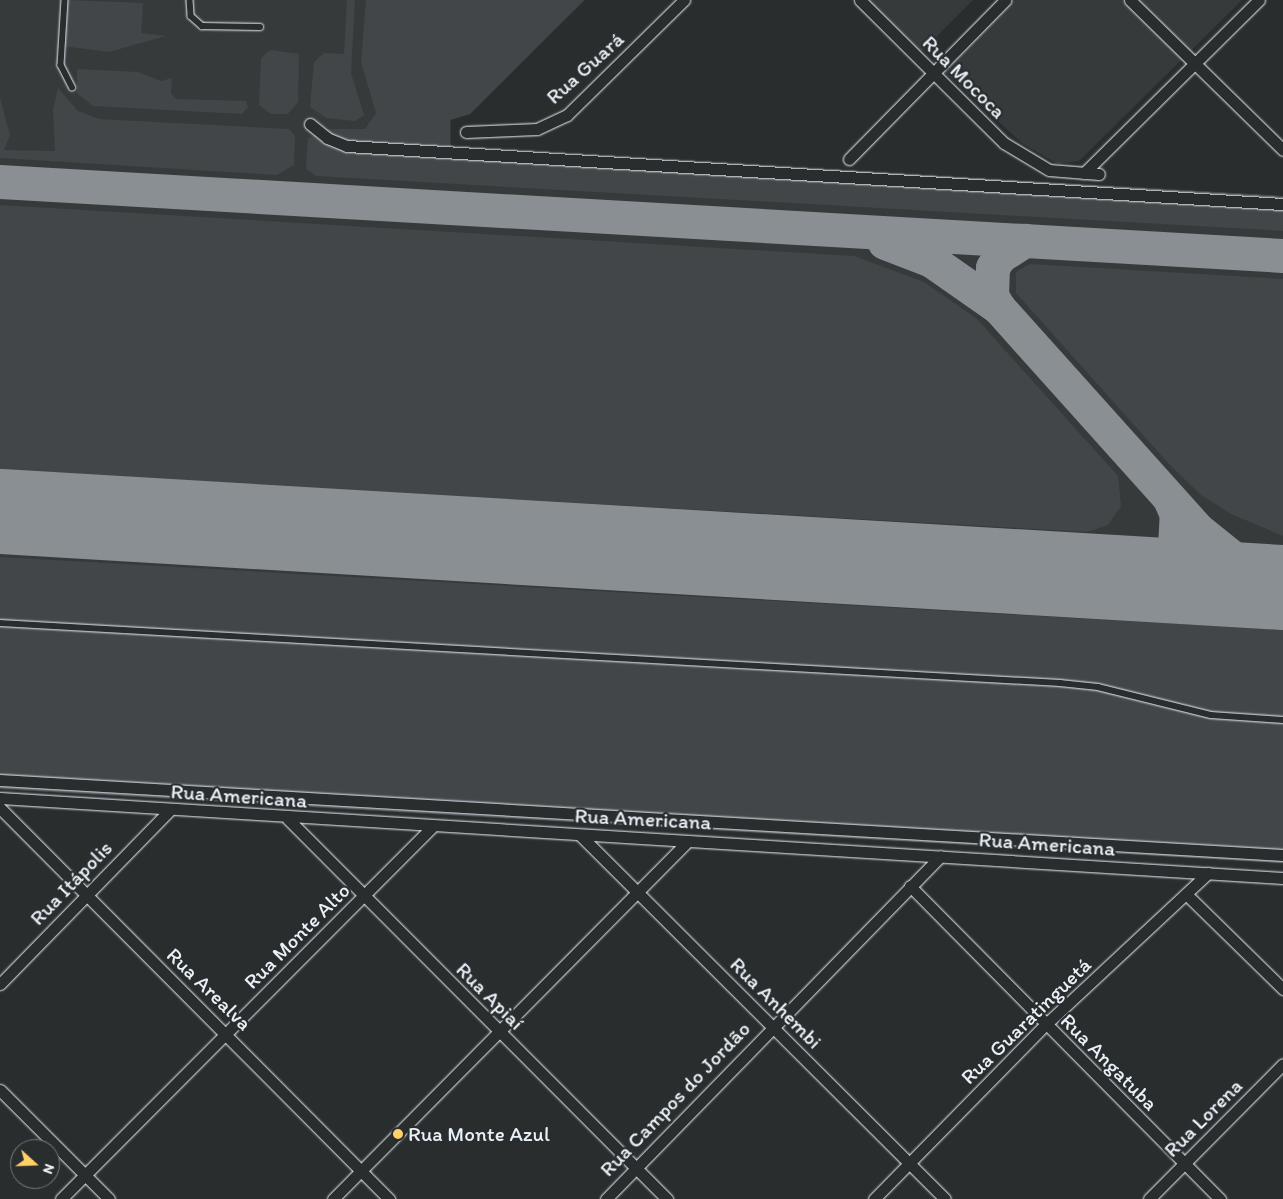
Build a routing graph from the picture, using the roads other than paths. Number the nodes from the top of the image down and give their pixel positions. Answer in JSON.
{"nodes":[{"id":1,"x":65,"y":0,"type":"edge"},
{"id":2,"x":190,"y":0,"type":"edge"},
{"id":3,"x":684,"y":0,"type":"edge"},
{"id":4,"x":860,"y":0,"type":"edge"},
{"id":5,"x":1005,"y":0,"type":"edge"},
{"id":6,"x":1130,"y":0,"type":"edge"},
{"id":7,"x":1259,"y":0,"type":"edge"},
{"id":8,"x":260,"y":28,"type":"dead end"},
{"id":9,"x":1195,"y":64,"type":"junction"},
{"id":10,"x":934,"y":73,"type":"junction"},
{"id":11,"x":72,"y":87,"type":"dead end"},
{"id":12,"x":310,"y":124,"type":"dead end"},
{"id":13,"x":466,"y":132,"type":"dead end"},
{"id":14,"x":1283,"y":150,"type":"edge"},
{"id":15,"x":849,"y":159,"type":"dead end"},
{"id":16,"x":1084,"y":173,"type":"junction"},
{"id":17,"x":1099,"y":174,"type":"dead end"},
{"id":18,"x":1283,"y":204,"type":"edge"},
{"id":19,"x":0,"y":623,"type":"edge"},
{"id":20,"x":1283,"y":720,"type":"edge"},
{"id":21,"x":0,"y":780,"type":"edge"},
{"id":22,"x":0,"y":798,"type":"edge"},
{"id":23,"x":0,"y":808,"type":"edge"},
{"id":24,"x":170,"y":810,"type":"junction"},
{"id":25,"x":288,"y":819,"type":"junction"},
{"id":26,"x":433,"y":826,"type":"junction"},
{"id":27,"x":580,"y":834,"type":"junction"},
{"id":28,"x":688,"y":841,"type":"junction"},
{"id":29,"x":1283,"y":855,"type":"edge"},
{"id":30,"x":941,"y":856,"type":"junction"},
{"id":31,"x":1208,"y":873,"type":"junction"},
{"id":32,"x":1283,"y":878,"type":"edge"},
{"id":33,"x":910,"y":886,"type":"junction"},
{"id":34,"x":637,"y":892,"type":"junction"},
{"id":35,"x":84,"y":894,"type":"junction"},
{"id":36,"x":1186,"y":894,"type":"junction"},
{"id":37,"x":362,"y":896,"type":"junction"},
{"id":38,"x":0,"y":984,"type":"edge"},
{"id":39,"x":1283,"y":989,"type":"edge"},
{"id":40,"x":772,"y":1025,"type":"junction"},
{"id":41,"x":1045,"y":1025,"type":"junction"},
{"id":42,"x":228,"y":1032,"type":"junction"},
{"id":43,"x":500,"y":1033,"type":"junction"},
{"id":44,"x":1283,"y":1064,"type":"edge"},
{"id":45,"x":0,"y":1090,"type":"edge"},
{"id":46,"x":1185,"y":1163,"type":"junction"},
{"id":47,"x":909,"y":1164,"type":"junction"},
{"id":48,"x":635,"y":1168,"type":"junction"},
{"id":49,"x":362,"y":1170,"type":"junction"},
{"id":50,"x":85,"y":1174,"type":"junction"},
{"id":51,"x":61,"y":1199,"type":"edge"},
{"id":52,"x":110,"y":1199,"type":"edge"},
{"id":53,"x":333,"y":1199,"type":"edge"},
{"id":54,"x":389,"y":1199,"type":"edge"},
{"id":55,"x":606,"y":1199,"type":"edge"},
{"id":56,"x":667,"y":1199,"type":"edge"},
{"id":57,"x":874,"y":1199,"type":"edge"},
{"id":58,"x":945,"y":1199,"type":"edge"},
{"id":59,"x":1149,"y":1199,"type":"edge"},
{"id":60,"x":1220,"y":1199,"type":"edge"}],
"edges":[{"from":1,"to":11,"type":"lane"},
{"from":2,"to":8,"type":"lane"},
{"from":3,"to":13,"type":"street","name":"Rua Guará"},
{"from":4,"to":10,"type":"street","name":"Rua Mococa"},
{"from":5,"to":10,"type":"street"},
{"from":6,"to":9,"type":"street"},
{"from":7,"to":9,"type":"street"},
{"from":9,"to":14,"type":"street"},
{"from":9,"to":16,"type":"street"},
{"from":10,"to":15,"type":"street"},
{"from":10,"to":16,"type":"street","name":"Rua Mococa"},
{"from":12,"to":18,"type":"street"},
{"from":16,"to":17,"type":"street"},
{"from":19,"to":20,"type":"lane"},
{"from":21,"to":29,"type":"street"},
{"from":22,"to":24,"type":"street","name":"Rua Americana"},
{"from":23,"to":35,"type":"street","name":"Rua Arealva"},
{"from":24,"to":25,"type":"street","name":"Rua Americana"},
{"from":24,"to":35,"type":"street","name":"Rua Itápolis"},
{"from":25,"to":26,"type":"street","name":"Rua Americana"},
{"from":25,"to":37,"type":"street","name":"Rua Apiaí"},
{"from":26,"to":27,"type":"street","name":"Rua Americana"},
{"from":26,"to":37,"type":"street","name":"Rua Monte Alto"},
{"from":27,"to":28,"type":"street","name":"Rua Americana"},
{"from":27,"to":34,"type":"street","name":"Rua Anhembi"},
{"from":28,"to":30,"type":"street","name":"Rua Americana"},
{"from":28,"to":34,"type":"street"},
{"from":30,"to":31,"type":"street","name":"Rua Americana"},
{"from":30,"to":33,"type":"street","name":"Rua Campos do Jordão"},
{"from":31,"to":32,"type":"street","name":"Rua Americana"},
{"from":31,"to":36,"type":"street","name":"Rua Guaratinguetá"},
{"from":33,"to":40,"type":"street","name":"Rua Campos do Jordão"},
{"from":33,"to":41,"type":"street","name":"Rua Angatuba"},
{"from":34,"to":40,"type":"street","name":"Rua Anhembi"},
{"from":34,"to":43,"type":"street"},
{"from":35,"to":38,"type":"street","name":"Rua Itápolis"},
{"from":35,"to":42,"type":"street","name":"Rua Arealva"},
{"from":36,"to":39,"type":"street"},
{"from":36,"to":41,"type":"street","name":"Rua Guaratinguetá"},
{"from":37,"to":42,"type":"street","name":"Rua Monte Alto"},
{"from":37,"to":43,"type":"street","name":"Rua Apiaí"},
{"from":40,"to":47,"type":"street","name":"Rua Anhembi"},
{"from":40,"to":48,"type":"street","name":"Rua Campos do Jordão"},
{"from":41,"to":46,"type":"street","name":"Rua Angatuba"},
{"from":41,"to":47,"type":"street","name":"Rua Guaratinguetá"},
{"from":42,"to":49,"type":"street","name":"Rua Arealva"},
{"from":42,"to":50,"type":"street","name":"Rua Monte Alto"},
{"from":43,"to":48,"type":"street","name":"Rua Apiaí"},
{"from":43,"to":49,"type":"street"},
{"from":44,"to":46,"type":"street","name":"Rua Lorena"},
{"from":45,"to":50,"type":"street"},
{"from":46,"to":59,"type":"street","name":"Rua Lorena"},
{"from":46,"to":60,"type":"street","name":"Rua Angatuba"},
{"from":47,"to":57,"type":"street","name":"Rua Guaratinguetá"},
{"from":47,"to":58,"type":"street","name":"Rua Anhembi"},
{"from":48,"to":55,"type":"street","name":"Rua Campos do Jordão"},
{"from":48,"to":56,"type":"street","name":"Rua Apiaí"},
{"from":49,"to":53,"type":"street"},
{"from":49,"to":54,"type":"street","name":"Rua Arealva"},
{"from":50,"to":51,"type":"street","name":"Rua Monte Alto"},
{"from":50,"to":52,"type":"street"}]}
